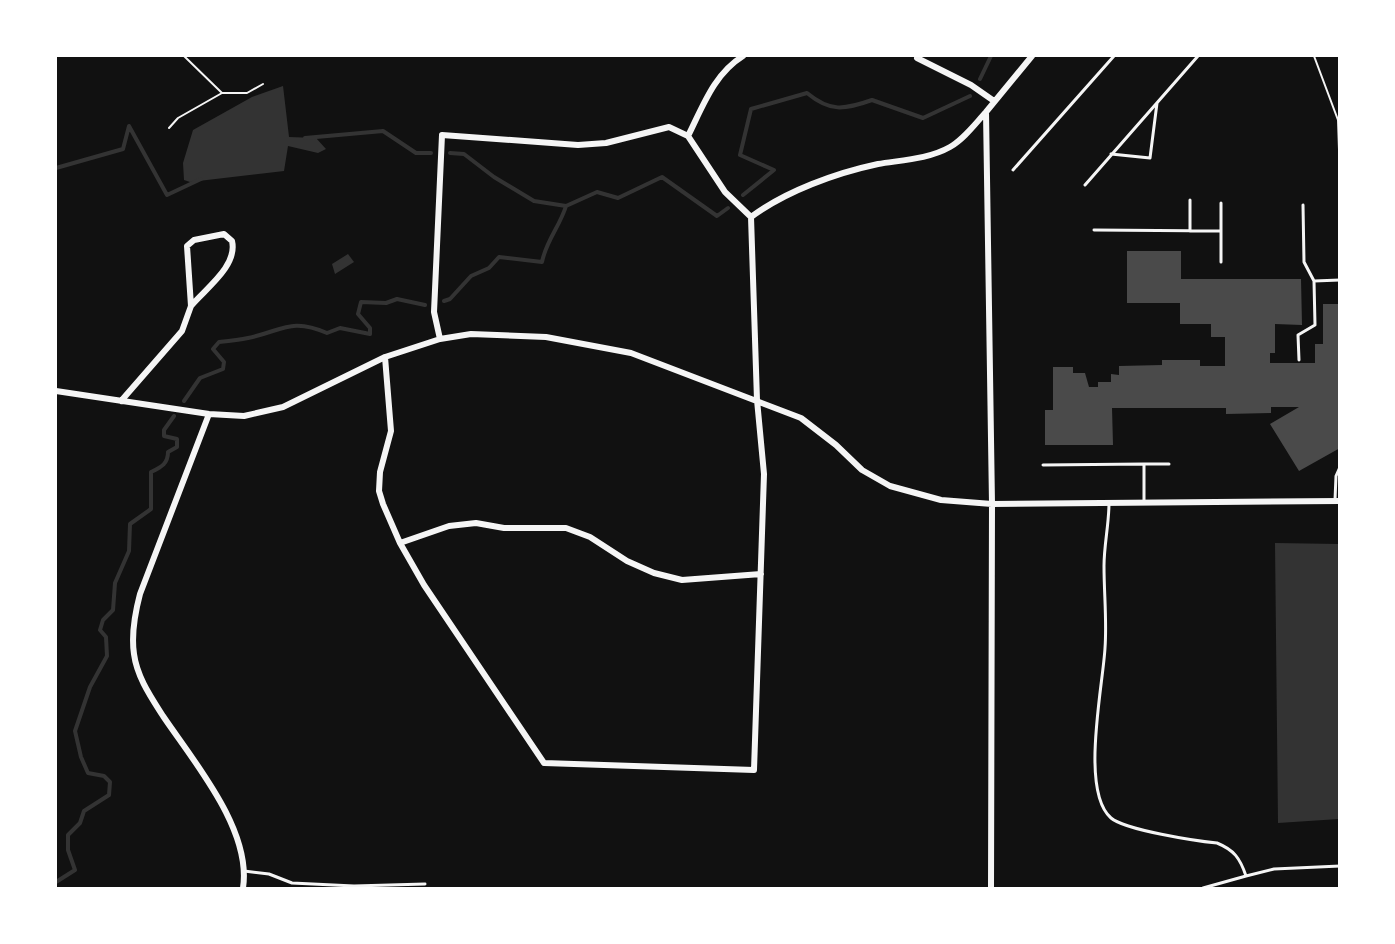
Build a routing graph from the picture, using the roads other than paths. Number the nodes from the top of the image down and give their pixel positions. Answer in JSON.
{"nodes":[{"id":1,"x":743,"y":56,"type":"edge"},
{"id":2,"x":1032,"y":56,"type":"edge"},
{"id":3,"x":1114,"y":56,"type":"edge"},
{"id":4,"x":1198,"y":56,"type":"edge"},
{"id":5,"x":917,"y":58,"type":"dead end"},
{"id":6,"x":994,"y":101,"type":"junction"},
{"id":7,"x":1157,"y":103,"type":"junction"},
{"id":8,"x":986,"y":112,"type":"junction"},
{"id":9,"x":688,"y":136,"type":"junction"},
{"id":10,"x":1112,"y":154,"type":"junction"},
{"id":11,"x":1013,"y":170,"type":"dead end"},
{"id":12,"x":1085,"y":185,"type":"dead end"},
{"id":13,"x":1190,"y":200,"type":"dead end"},
{"id":14,"x":1221,"y":203,"type":"dead end"},
{"id":15,"x":1303,"y":205,"type":"dead end"},
{"id":16,"x":751,"y":217,"type":"junction"},
{"id":17,"x":1094,"y":230,"type":"dead end"},
{"id":18,"x":1190,"y":231,"type":"junction"},
{"id":19,"x":1221,"y":231,"type":"junction"},
{"id":20,"x":1221,"y":262,"type":"dead end"},
{"id":21,"x":1340,"y":280,"type":"edge"},
{"id":22,"x":1314,"y":281,"type":"junction"},
{"id":23,"x":190,"y":306,"type":"junction"},
{"id":24,"x":440,"y":339,"type":"junction"},
{"id":25,"x":385,"y":357,"type":"junction"},
{"id":26,"x":1299,"y":360,"type":"dead end"},
{"id":27,"x":56,"y":391,"type":"edge"},
{"id":28,"x":757,"y":400,"type":"junction"},
{"id":29,"x":121,"y":401,"type":"junction"},
{"id":30,"x":208,"y":414,"type":"junction"},
{"id":31,"x":1144,"y":464,"type":"junction"},
{"id":32,"x":1168,"y":464,"type":"dead end"},
{"id":33,"x":1043,"y":465,"type":"dead end"},
{"id":34,"x":1340,"y":467,"type":"edge"},
{"id":35,"x":1337,"y":501,"type":"edge"},
{"id":36,"x":1109,"y":502,"type":"junction"},
{"id":37,"x":1144,"y":502,"type":"junction"},
{"id":38,"x":992,"y":504,"type":"junction"},
{"id":39,"x":400,"y":543,"type":"junction"},
{"id":40,"x":761,"y":574,"type":"junction"},
{"id":41,"x":1340,"y":866,"type":"edge"},
{"id":42,"x":244,"y":871,"type":"junction"},
{"id":43,"x":1246,"y":876,"type":"junction"},
{"id":44,"x":425,"y":884,"type":"dead end"},
{"id":45,"x":243,"y":888,"type":"edge"},
{"id":46,"x":991,"y":888,"type":"edge"},
{"id":47,"x":1203,"y":888,"type":"edge"}],
"edges":[{"from":1,"to":9,"type":"street"},
{"from":2,"to":6,"type":"street"},
{"from":3,"to":11,"type":"lane"},
{"from":4,"to":7,"type":"lane"},
{"from":5,"to":6,"type":"street"},
{"from":6,"to":8,"type":"street"},
{"from":7,"to":10,"type":"lane"},
{"from":7,"to":10,"type":"lane"},
{"from":8,"to":16,"type":"street"},
{"from":8,"to":38,"type":"street"},
{"from":9,"to":16,"type":"street"},
{"from":9,"to":24,"type":"street"},
{"from":10,"to":12,"type":"lane"},
{"from":13,"to":18,"type":"lane"},
{"from":14,"to":19,"type":"lane"},
{"from":15,"to":22,"type":"lane"},
{"from":16,"to":28,"type":"street"},
{"from":17,"to":18,"type":"lane"},
{"from":18,"to":19,"type":"lane"},
{"from":19,"to":20,"type":"lane"},
{"from":21,"to":22,"type":"lane"},
{"from":22,"to":26,"type":"lane"},
{"from":23,"to":23,"type":"street"},
{"from":23,"to":29,"type":"street"},
{"from":24,"to":25,"type":"street"},
{"from":24,"to":28,"type":"street"},
{"from":25,"to":30,"type":"street"},
{"from":25,"to":39,"type":"street"},
{"from":27,"to":29,"type":"street"},
{"from":28,"to":38,"type":"street"},
{"from":28,"to":40,"type":"street"},
{"from":29,"to":30,"type":"street"},
{"from":30,"to":42,"type":"street"},
{"from":31,"to":32,"type":"lane"},
{"from":31,"to":33,"type":"lane"},
{"from":31,"to":37,"type":"lane"},
{"from":34,"to":35,"type":"lane"},
{"from":35,"to":37,"type":"street"},
{"from":36,"to":37,"type":"street"},
{"from":36,"to":38,"type":"street"},
{"from":36,"to":43,"type":"lane"},
{"from":38,"to":46,"type":"street"},
{"from":39,"to":40,"type":"street"},
{"from":39,"to":40,"type":"street"},
{"from":41,"to":43,"type":"lane"},
{"from":42,"to":44,"type":"lane"},
{"from":42,"to":45,"type":"street"},
{"from":43,"to":47,"type":"lane"}]}
